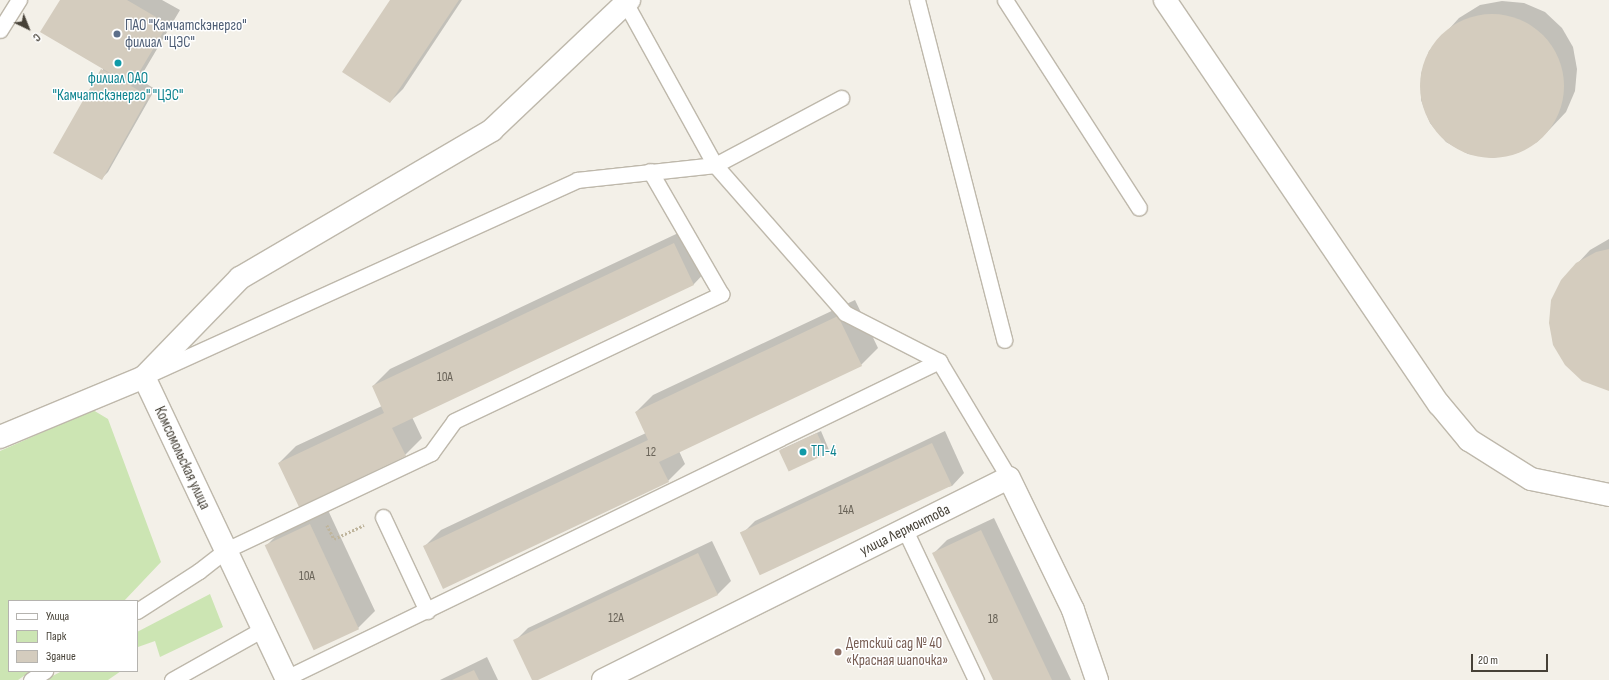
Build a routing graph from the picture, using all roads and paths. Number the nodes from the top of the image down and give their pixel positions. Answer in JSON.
{"nodes":[{"id":1,"x":19,"y":0,"type":"edge"},
{"id":2,"x":917,"y":0,"type":"edge"},
{"id":3,"x":1005,"y":0,"type":"edge"},
{"id":4,"x":1165,"y":0,"type":"edge"},
{"id":5,"x":628,"y":2,"type":"edge"},
{"id":6,"x":0,"y":30,"type":"edge"},
{"id":7,"x":841,"y":98,"type":"dead end"},
{"id":8,"x":715,"y":165,"type":"junction"},
{"id":9,"x":650,"y":170,"type":"junction"},
{"id":10,"x":1139,"y":208,"type":"dead end"},
{"id":11,"x":1004,"y":340,"type":"dead end"},
{"id":12,"x":939,"y":361,"type":"junction"},
{"id":13,"x":144,"y":377,"type":"junction"},
{"id":14,"x":0,"y":437,"type":"edge"},
{"id":15,"x":1009,"y":478,"type":"junction"},
{"id":16,"x":1609,"y":495,"type":"edge"},
{"id":17,"x":382,"y":517,"type":"joint"},
{"id":18,"x":905,"y":530,"type":"junction"},
{"id":19,"x":334,"y":540,"type":"dead end"},
{"id":20,"x":226,"y":550,"type":"junction"},
{"id":21,"x":138,"y":611,"type":"edge"},
{"id":22,"x":427,"y":612,"type":"junction"},
{"id":23,"x":263,"y":629,"type":"junction"},
{"id":24,"x":43,"y":672,"type":"edge"},
{"id":25,"x":287,"y":679,"type":"edge"},
{"id":26,"x":31,"y":680,"type":"edge"},
{"id":27,"x":172,"y":680,"type":"edge"},
{"id":28,"x":603,"y":680,"type":"edge"},
{"id":29,"x":976,"y":680,"type":"edge"},
{"id":30,"x":1098,"y":680,"type":"edge"}],
"edges":[{"from":1,"to":6,"type":"lane"},
{"from":2,"to":11,"type":"lane"},
{"from":3,"to":10,"type":"lane"},
{"from":4,"to":16,"type":"street"},
{"from":5,"to":8,"type":"lane"},
{"from":5,"to":13,"type":"street"},
{"from":7,"to":8,"type":"lane"},
{"from":8,"to":9,"type":"lane"},
{"from":8,"to":12,"type":"lane"},
{"from":9,"to":13,"type":"lane"},
{"from":9,"to":20,"type":"lane"},
{"from":12,"to":15,"type":"lane"},
{"from":12,"to":22,"type":"lane"},
{"from":13,"to":14,"type":"street"},
{"from":13,"to":20,"type":"street","name":"Комсомольская улица"},
{"from":15,"to":18,"type":"street","name":"улица Лермонтова"},
{"from":15,"to":30,"type":"street"},
{"from":17,"to":19,"type":"path"},
{"from":17,"to":22,"type":"lane"},
{"from":18,"to":28,"type":"street","name":"улица Лермонтова"},
{"from":18,"to":29,"type":"lane"},
{"from":20,"to":21,"type":"lane"},
{"from":20,"to":23,"type":"street","name":"Комсомольская улица"},
{"from":22,"to":25,"type":"lane"},
{"from":23,"to":25,"type":"street","name":"Комсомольская улица"},
{"from":23,"to":27,"type":"lane"},
{"from":24,"to":26,"type":"lane"}]}
